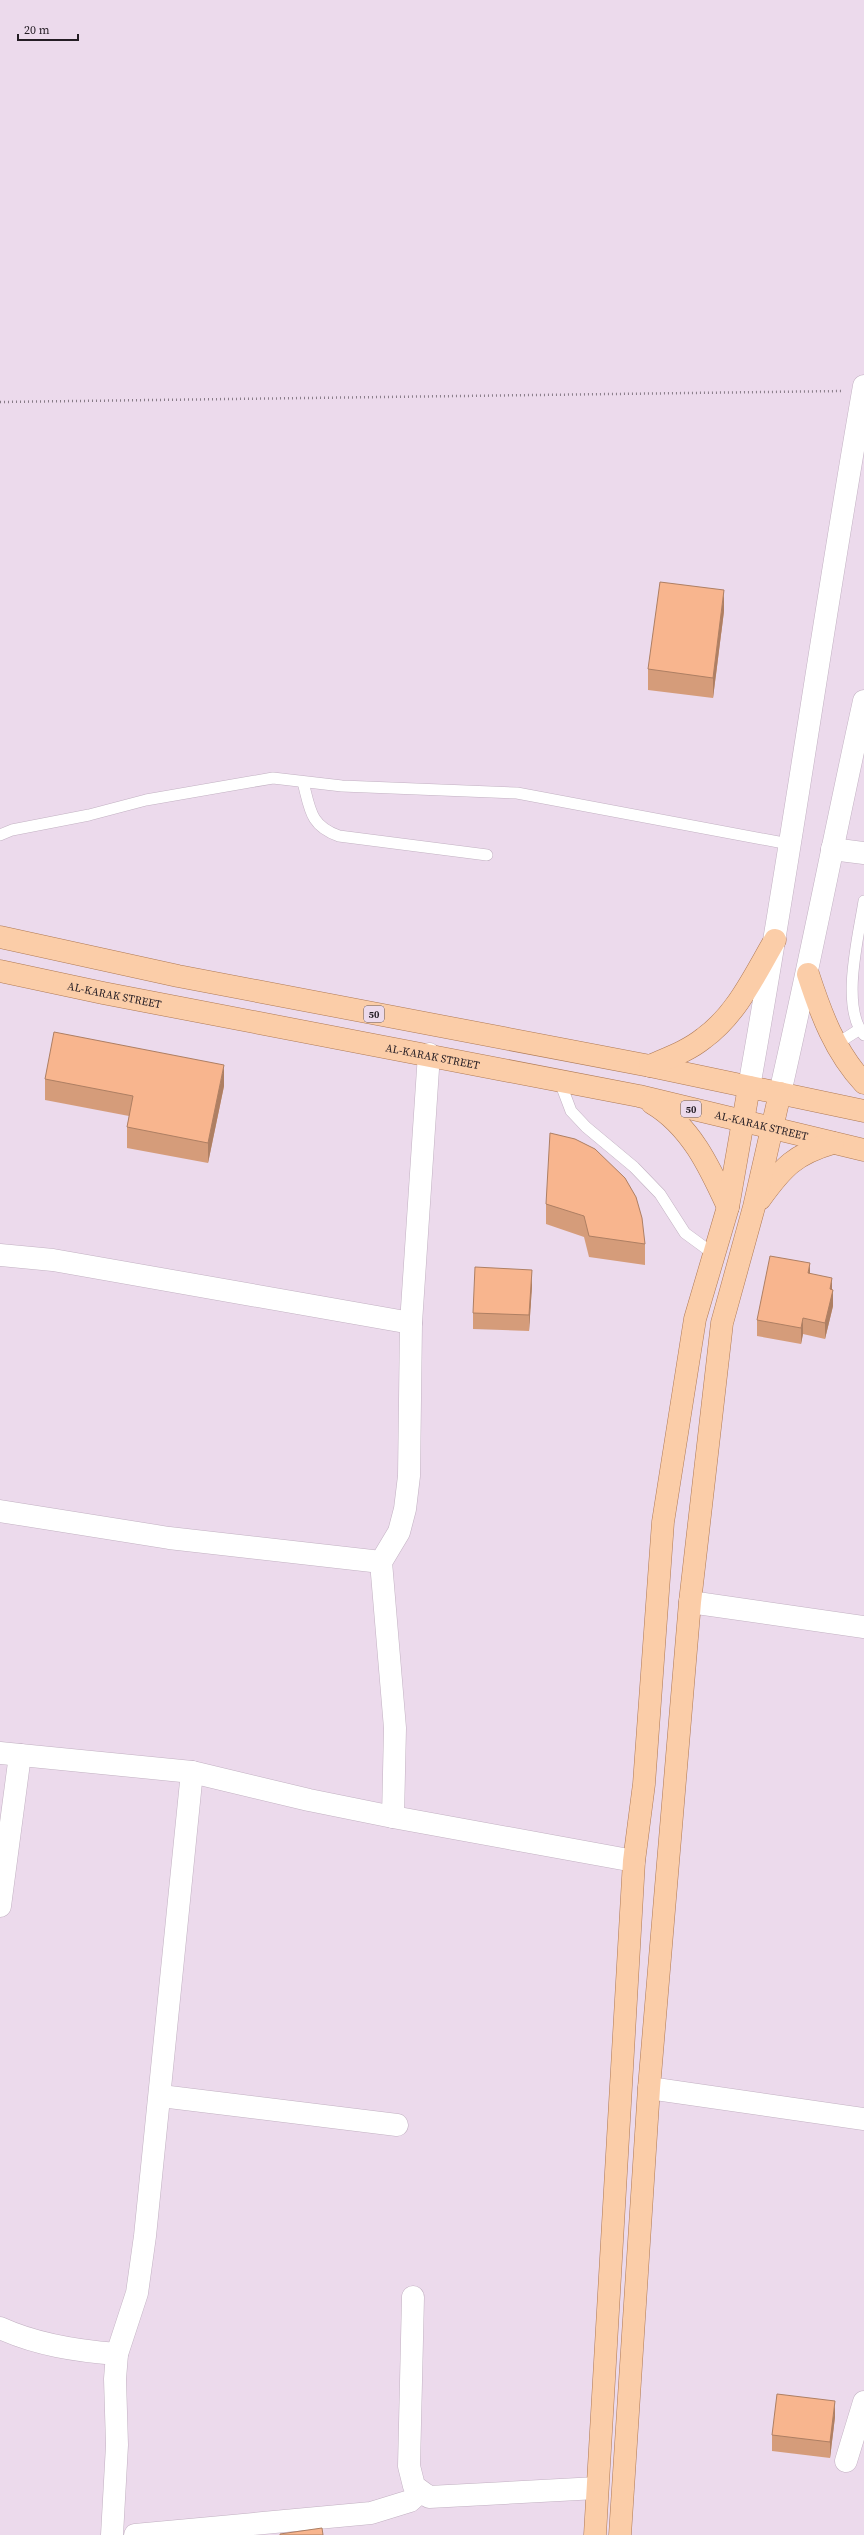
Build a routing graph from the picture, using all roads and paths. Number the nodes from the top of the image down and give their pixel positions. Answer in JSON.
{"nodes":[{"id":1,"x":864,"y":388,"type":"edge"},
{"id":2,"x":0,"y":402,"type":"edge"},
{"id":3,"x":864,"y":701,"type":"edge"},
{"id":4,"x":304,"y":782,"type":"junction"},
{"id":5,"x":0,"y":835,"type":"edge"},
{"id":6,"x":789,"y":844,"type":"junction"},
{"id":7,"x":832,"y":849,"type":"junction"},
{"id":8,"x":864,"y":853,"type":"edge"},
{"id":9,"x":486,"y":855,"type":"dead end"},
{"id":10,"x":864,"y":901,"type":"edge"},
{"id":11,"x":0,"y":937,"type":"edge"},
{"id":12,"x":775,"y":940,"type":"junction"},
{"id":13,"x":28,"y":942,"type":"junction"},
{"id":14,"x":0,"y":971,"type":"edge"},
{"id":15,"x":808,"y":974,"type":"junction"},
{"id":16,"x":21,"y":975,"type":"junction"},
{"id":17,"x":862,"y":1032,"type":"edge"},
{"id":18,"x":836,"y":1045,"type":"junction"},
{"id":19,"x":429,"y":1054,"type":"junction"},
{"id":20,"x":650,"y":1066,"type":"junction"},
{"id":21,"x":560,"y":1082,"type":"junction"},
{"id":22,"x":864,"y":1083,"type":"edge"},
{"id":23,"x":749,"y":1087,"type":"junction"},
{"id":24,"x":780,"y":1094,"type":"junction"},
{"id":25,"x":639,"y":1096,"type":"junction"},
{"id":26,"x":864,"y":1111,"type":"edge"},
{"id":27,"x":743,"y":1121,"type":"junction"},
{"id":28,"x":772,"y":1128,"type":"junction"},
{"id":29,"x":834,"y":1143,"type":"junction"},
{"id":30,"x":864,"y":1150,"type":"edge"},
{"id":31,"x":754,"y":1207,"type":"junction"},
{"id":32,"x":728,"y":1208,"type":"junction"},
{"id":33,"x":0,"y":1255,"type":"edge"},
{"id":34,"x":715,"y":1255,"type":"junction"},
{"id":35,"x":411,"y":1323,"type":"junction"},
{"id":36,"x":0,"y":1511,"type":"edge"},
{"id":37,"x":381,"y":1562,"type":"junction"},
{"id":38,"x":690,"y":1602,"type":"junction"},
{"id":39,"x":864,"y":1627,"type":"edge"},
{"id":40,"x":10,"y":1754,"type":"edge"},
{"id":41,"x":192,"y":1772,"type":"junction"},
{"id":42,"x":393,"y":1818,"type":"junction"},
{"id":43,"x":634,"y":1861,"type":"junction"},
{"id":44,"x":0,"y":1906,"type":"edge"},
{"id":45,"x":648,"y":2088,"type":"junction"},
{"id":46,"x":161,"y":2096,"type":"junction"},
{"id":47,"x":864,"y":2119,"type":"edge"},
{"id":48,"x":397,"y":2125,"type":"dead end"},
{"id":49,"x":413,"y":2297,"type":"dead end"},
{"id":50,"x":0,"y":2328,"type":"edge"},
{"id":51,"x":117,"y":2354,"type":"junction"},
{"id":52,"x":864,"y":2402,"type":"edge"},
{"id":53,"x":846,"y":2461,"type":"dead end"},
{"id":54,"x":598,"y":2488,"type":"junction"},
{"id":55,"x":420,"y":2492,"type":"junction"},
{"id":56,"x":112,"y":2535,"type":"edge"},
{"id":57,"x":135,"y":2535,"type":"edge"},
{"id":58,"x":595,"y":2535,"type":"edge"},
{"id":59,"x":620,"y":2535,"type":"edge"}],
"edges":[{"from":1,"to":2,"type":"path"},
{"from":1,"to":6,"type":"street"},
{"from":3,"to":7,"type":"street"},
{"from":4,"to":5,"type":"lane"},
{"from":4,"to":6,"type":"lane"},
{"from":4,"to":9,"type":"lane"},
{"from":6,"to":12,"type":"street"},
{"from":7,"to":8,"type":"street"},
{"from":7,"to":15,"type":"street"},
{"from":10,"to":17,"type":"lane"},
{"from":11,"to":13,"type":"main road","number":"50"},
{"from":12,"to":20,"type":"main road"},
{"from":12,"to":23,"type":"street"},
{"from":13,"to":16,"type":"main road"},
{"from":13,"to":20,"type":"main road","number":"50"},
{"from":14,"to":16,"type":"main road","name":"AL-KARAK STREET","number":"50"},
{"from":15,"to":18,"type":"main road"},
{"from":15,"to":24,"type":"street"},
{"from":16,"to":19,"type":"main road","name":"AL-KARAK STREET","number":"50"},
{"from":17,"to":18,"type":"lane"},
{"from":18,"to":22,"type":"main road"},
{"from":19,"to":21,"type":"main road","name":"AL-KARAK STREET","number":"50"},
{"from":19,"to":35,"type":"street"},
{"from":20,"to":23,"type":"main road","number":"50"},
{"from":21,"to":25,"type":"main road","name":"AL-KARAK STREET","number":"50"},
{"from":21,"to":34,"type":"lane"},
{"from":23,"to":24,"type":"main road","number":"50"},
{"from":23,"to":27,"type":"main road"},
{"from":24,"to":26,"type":"main road","number":"50"},
{"from":24,"to":28,"type":"main road"},
{"from":25,"to":27,"type":"main road","name":"AL-KARAK STREET","number":"50"},
{"from":25,"to":32,"type":"main road"},
{"from":27,"to":28,"type":"main road","name":"AL-KARAK STREET","number":"50"},
{"from":27,"to":32,"type":"main road"},
{"from":28,"to":29,"type":"main road","name":"AL-KARAK STREET","number":"50"},
{"from":28,"to":31,"type":"main road"},
{"from":29,"to":30,"type":"main road","name":"AL-KARAK STREET","number":"50"},
{"from":29,"to":31,"type":"main road"},
{"from":31,"to":38,"type":"main road"},
{"from":32,"to":34,"type":"main road"},
{"from":33,"to":35,"type":"street"},
{"from":34,"to":43,"type":"main road"},
{"from":35,"to":37,"type":"street"},
{"from":36,"to":37,"type":"street"},
{"from":37,"to":42,"type":"street"},
{"from":38,"to":39,"type":"street"},
{"from":38,"to":45,"type":"main road"},
{"from":40,"to":41,"type":"street"},
{"from":40,"to":44,"type":"street"},
{"from":41,"to":42,"type":"street"},
{"from":41,"to":46,"type":"street"},
{"from":42,"to":43,"type":"street"},
{"from":43,"to":54,"type":"main road"},
{"from":45,"to":47,"type":"street"},
{"from":45,"to":59,"type":"main road"},
{"from":46,"to":48,"type":"street"},
{"from":46,"to":51,"type":"street"},
{"from":49,"to":55,"type":"street"},
{"from":50,"to":51,"type":"street"},
{"from":51,"to":56,"type":"street"},
{"from":52,"to":53,"type":"street"},
{"from":54,"to":55,"type":"street"},
{"from":54,"to":58,"type":"main road"},
{"from":55,"to":57,"type":"street"}]}
